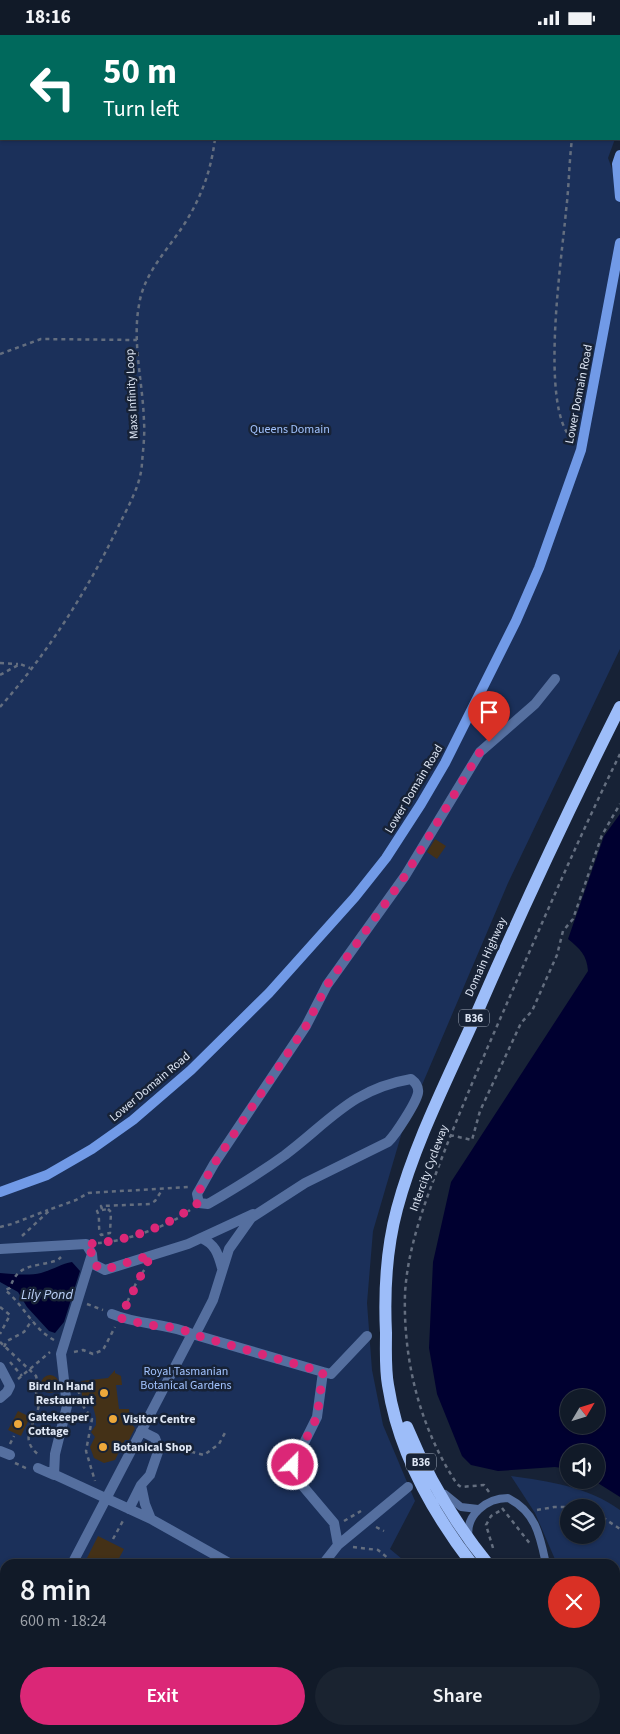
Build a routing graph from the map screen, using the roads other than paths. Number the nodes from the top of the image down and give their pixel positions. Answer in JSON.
{"nodes":[{"id":1,"x":620,"y":155,"type":"edge"},
{"id":2,"x":620,"y":197,"type":"edge"},
{"id":3,"x":620,"y":243,"type":"edge"},
{"id":4,"x":555,"y":679,"type":"dead end"},
{"id":5,"x":620,"y":707,"type":"edge"},
{"id":6,"x":0,"y":1192,"type":"edge"},
{"id":7,"x":259,"y":1211,"type":"junction"},
{"id":8,"x":201,"y":1238,"type":"junction"},
{"id":9,"x":0,"y":1249,"type":"edge"},
{"id":10,"x":92,"y":1254,"type":"junction"},
{"id":11,"x":223,"y":1269,"type":"junction"},
{"id":12,"x":116,"y":1316,"type":"road end"},
{"id":13,"x":193,"y":1334,"type":"junction"},
{"id":14,"x":368,"y":1336,"type":"dead end"},
{"id":15,"x":386,"y":1345,"type":"junction"},
{"id":16,"x":3,"y":1364,"type":"edge"},
{"id":17,"x":323,"y":1372,"type":"junction"},
{"id":18,"x":0,"y":1398,"type":"edge"},
{"id":19,"x":141,"y":1431,"type":"junction"},
{"id":20,"x":34,"y":1466,"type":"dead end"},
{"id":21,"x":424,"y":1468,"type":"junction"},
{"id":22,"x":54,"y":1475,"type":"junction"},
{"id":23,"x":141,"y":1485,"type":"junction"},
{"id":24,"x":408,"y":1487,"type":"dead end"},
{"id":25,"x":103,"y":1498,"type":"junction"},
{"id":26,"x":129,"y":1509,"type":"junction"},
{"id":27,"x":478,"y":1509,"type":"junction"},
{"id":28,"x":151,"y":1519,"type":"junction"},
{"id":29,"x":469,"y":1541,"type":"junction"},
{"id":30,"x":336,"y":1548,"type":"junction"},
{"id":31,"x":74,"y":1559,"type":"edge"},
{"id":32,"x":223,"y":1559,"type":"edge"},
{"id":33,"x":327,"y":1559,"type":"edge"},
{"id":34,"x":468,"y":1559,"type":"edge"},
{"id":35,"x":484,"y":1559,"type":"edge"},
{"id":36,"x":545,"y":1559,"type":"edge"}],
"edges":[{"from":1,"to":2,"type":"street"},
{"from":3,"to":6,"type":"street","name":"Lower Domain Road"},
{"from":4,"to":7,"type":"street"},
{"from":5,"to":15,"type":"main road","name":"Domain Highway","number":"B36"},
{"from":7,"to":8,"type":"street"},
{"from":7,"to":11,"type":"street"},
{"from":8,"to":10,"type":"street"},
{"from":8,"to":11,"type":"street"},
{"from":9,"to":10,"type":"street"},
{"from":10,"to":22,"type":"street"},
{"from":11,"to":13,"type":"street"},
{"from":12,"to":13,"type":"street"},
{"from":13,"to":17,"type":"street"},
{"from":13,"to":19,"type":"street"},
{"from":14,"to":17,"type":"street"},
{"from":15,"to":21,"type":"main road","name":"Domain Highway","number":"B36"},
{"from":15,"to":34,"type":"main road","name":"Domain Highway","number":"B36"},
{"from":16,"to":18,"type":"street"},
{"from":17,"to":30,"type":"street"},
{"from":19,"to":23,"type":"street"},
{"from":19,"to":25,"type":"street"},
{"from":20,"to":22,"type":"street"},
{"from":21,"to":27,"type":"lane"},
{"from":21,"to":29,"type":"main road","name":"Domain Highway","number":"B36"},
{"from":22,"to":25,"type":"street"},
{"from":23,"to":26,"type":"street"},
{"from":23,"to":28,"type":"street"},
{"from":24,"to":30,"type":"street"},
{"from":25,"to":26,"type":"street"},
{"from":25,"to":31,"type":"street"},
{"from":26,"to":28,"type":"street"},
{"from":27,"to":29,"type":"lane"},
{"from":27,"to":36,"type":"lane"},
{"from":28,"to":32,"type":"street"},
{"from":29,"to":35,"type":"main road","name":"Domain Highway","number":"B36"},
{"from":30,"to":33,"type":"street"}]}
